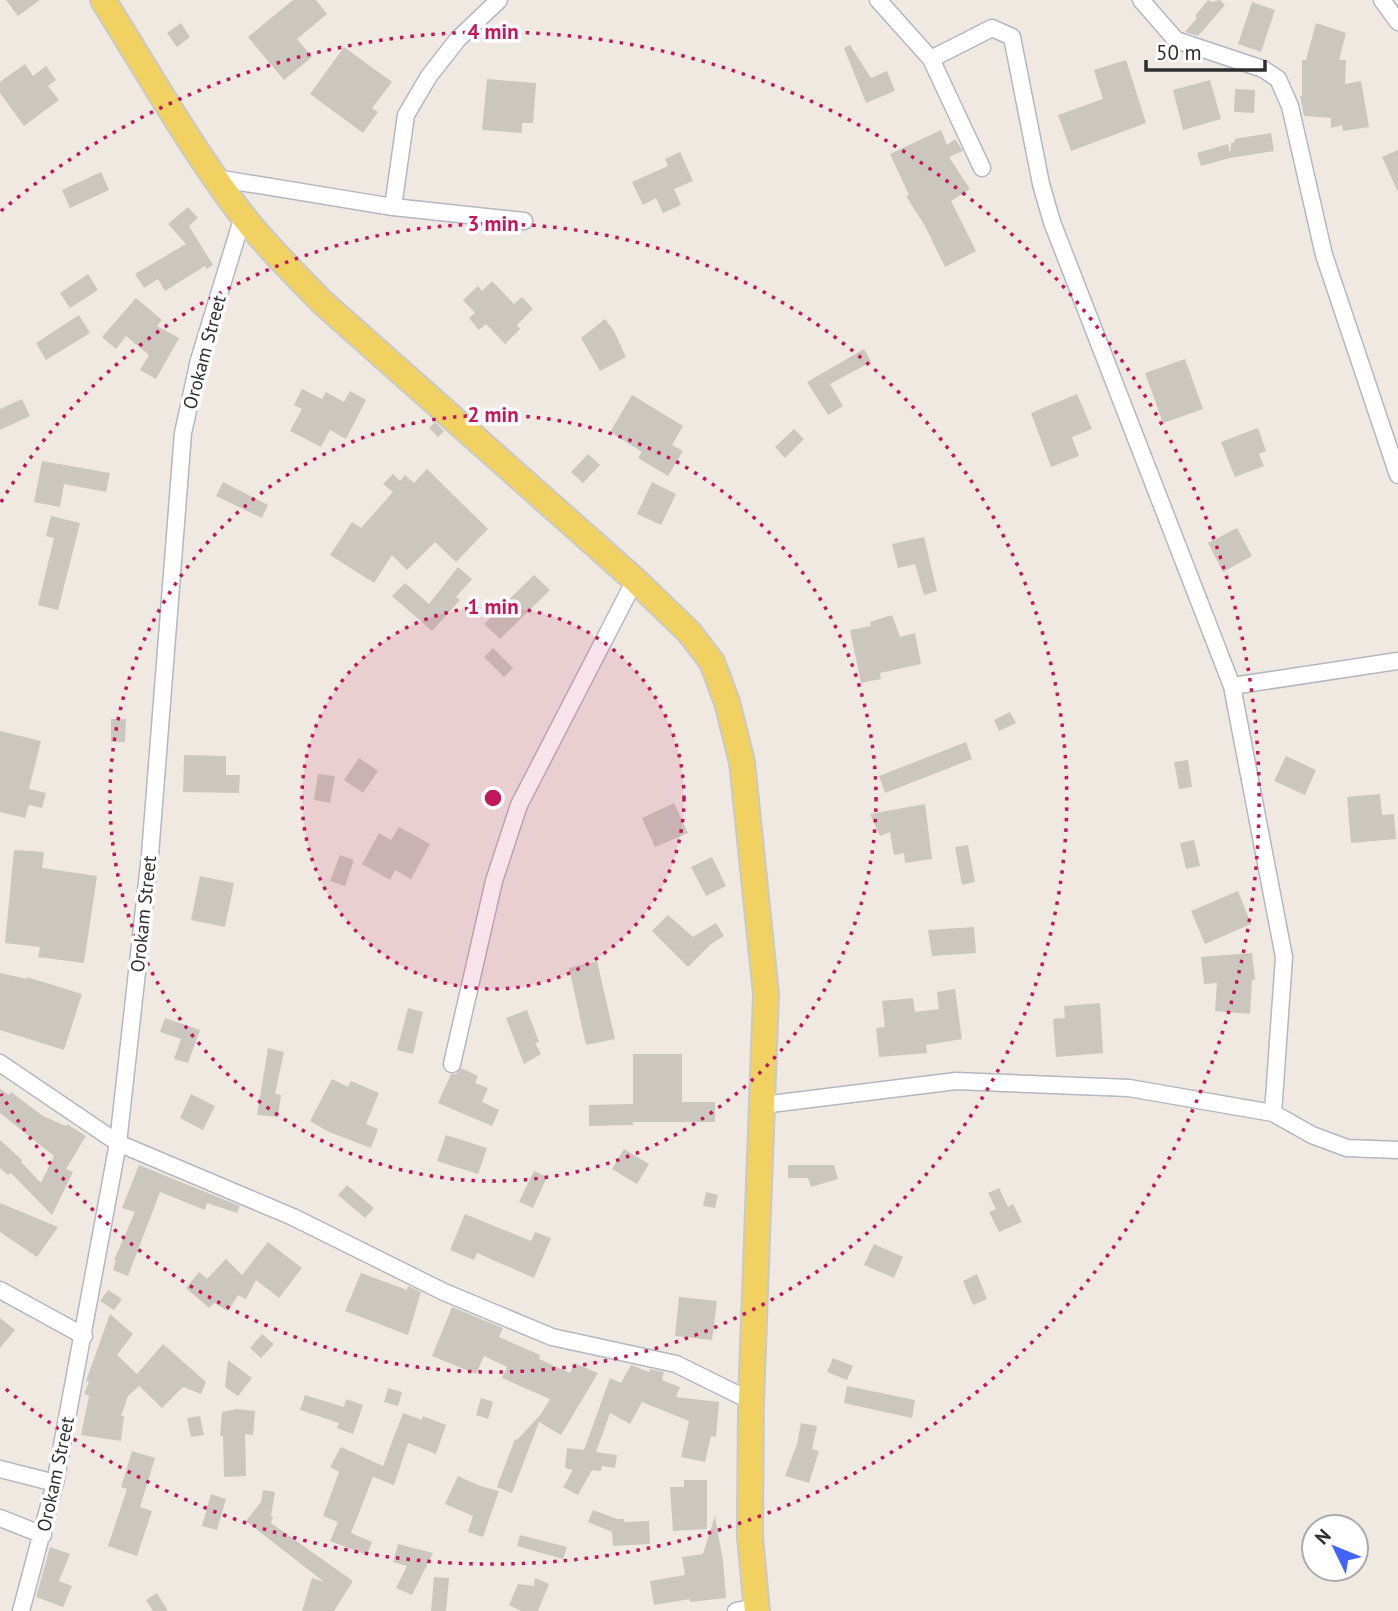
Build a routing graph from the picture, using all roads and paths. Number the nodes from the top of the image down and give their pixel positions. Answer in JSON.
{"nodes":[{"id":1,"x":103,"y":0,"type":"edge"},
{"id":2,"x":499,"y":0,"type":"edge"},
{"id":3,"x":878,"y":0,"type":"edge"},
{"id":4,"x":1141,"y":0,"type":"edge"},
{"id":5,"x":1382,"y":0,"type":"edge"},
{"id":6,"x":1398,"y":22,"type":"edge"},
{"id":7,"x":931,"y":59,"type":"junction"},
{"id":8,"x":982,"y":168,"type":"dead end"},
{"id":9,"x":216,"y":178,"type":"junction"},
{"id":10,"x":393,"y":207,"type":"junction"},
{"id":11,"x":243,"y":216,"type":"junction"},
{"id":12,"x":524,"y":221,"type":"dead end"},
{"id":13,"x":1398,"y":475,"type":"edge"},
{"id":14,"x":635,"y":580,"type":"junction"},
{"id":15,"x":1398,"y":661,"type":"edge"},
{"id":16,"x":1232,"y":686,"type":"junction"},
{"id":17,"x":0,"y":1063,"type":"edge"},
{"id":18,"x":452,"y":1064,"type":"dead end"},
{"id":19,"x":762,"y":1105,"type":"junction"},
{"id":20,"x":1273,"y":1113,"type":"junction"},
{"id":21,"x":118,"y":1143,"type":"junction"},
{"id":22,"x":1398,"y":1150,"type":"edge"},
{"id":23,"x":0,"y":1290,"type":"edge"},
{"id":24,"x":84,"y":1336,"type":"junction"},
{"id":25,"x":751,"y":1401,"type":"junction"},
{"id":26,"x":0,"y":1469,"type":"edge"},
{"id":27,"x":55,"y":1483,"type":"junction"},
{"id":28,"x":0,"y":1518,"type":"edge"},
{"id":29,"x":43,"y":1535,"type":"junction"},
{"id":30,"x":749,"y":1610,"type":"edge"},
{"id":31,"x":21,"y":1611,"type":"edge"}],
"edges":[{"from":1,"to":9,"type":"main road"},
{"from":2,"to":10,"type":"street"},
{"from":3,"to":7,"type":"street"},
{"from":4,"to":13,"type":"street"},
{"from":5,"to":6,"type":"street"},
{"from":7,"to":8,"type":"street"},
{"from":7,"to":16,"type":"street"},
{"from":9,"to":10,"type":"street"},
{"from":9,"to":11,"type":"main road"},
{"from":10,"to":12,"type":"street"},
{"from":11,"to":14,"type":"main road"},
{"from":11,"to":21,"type":"street","name":"Orokam Street"},
{"from":14,"to":18,"type":"street"},
{"from":14,"to":19,"type":"main road"},
{"from":15,"to":16,"type":"street"},
{"from":16,"to":20,"type":"street"},
{"from":17,"to":21,"type":"street"},
{"from":19,"to":20,"type":"street"},
{"from":19,"to":25,"type":"main road"},
{"from":20,"to":22,"type":"street"},
{"from":21,"to":24,"type":"street","name":"Orokam Street"},
{"from":21,"to":25,"type":"street"},
{"from":23,"to":24,"type":"street"},
{"from":24,"to":27,"type":"street","name":"Orokam Street"},
{"from":25,"to":30,"type":"main road"},
{"from":26,"to":27,"type":"street"},
{"from":27,"to":29,"type":"street","name":"Orokam Street"},
{"from":28,"to":29,"type":"street"},
{"from":29,"to":31,"type":"street","name":"Orokam Street"}]}
